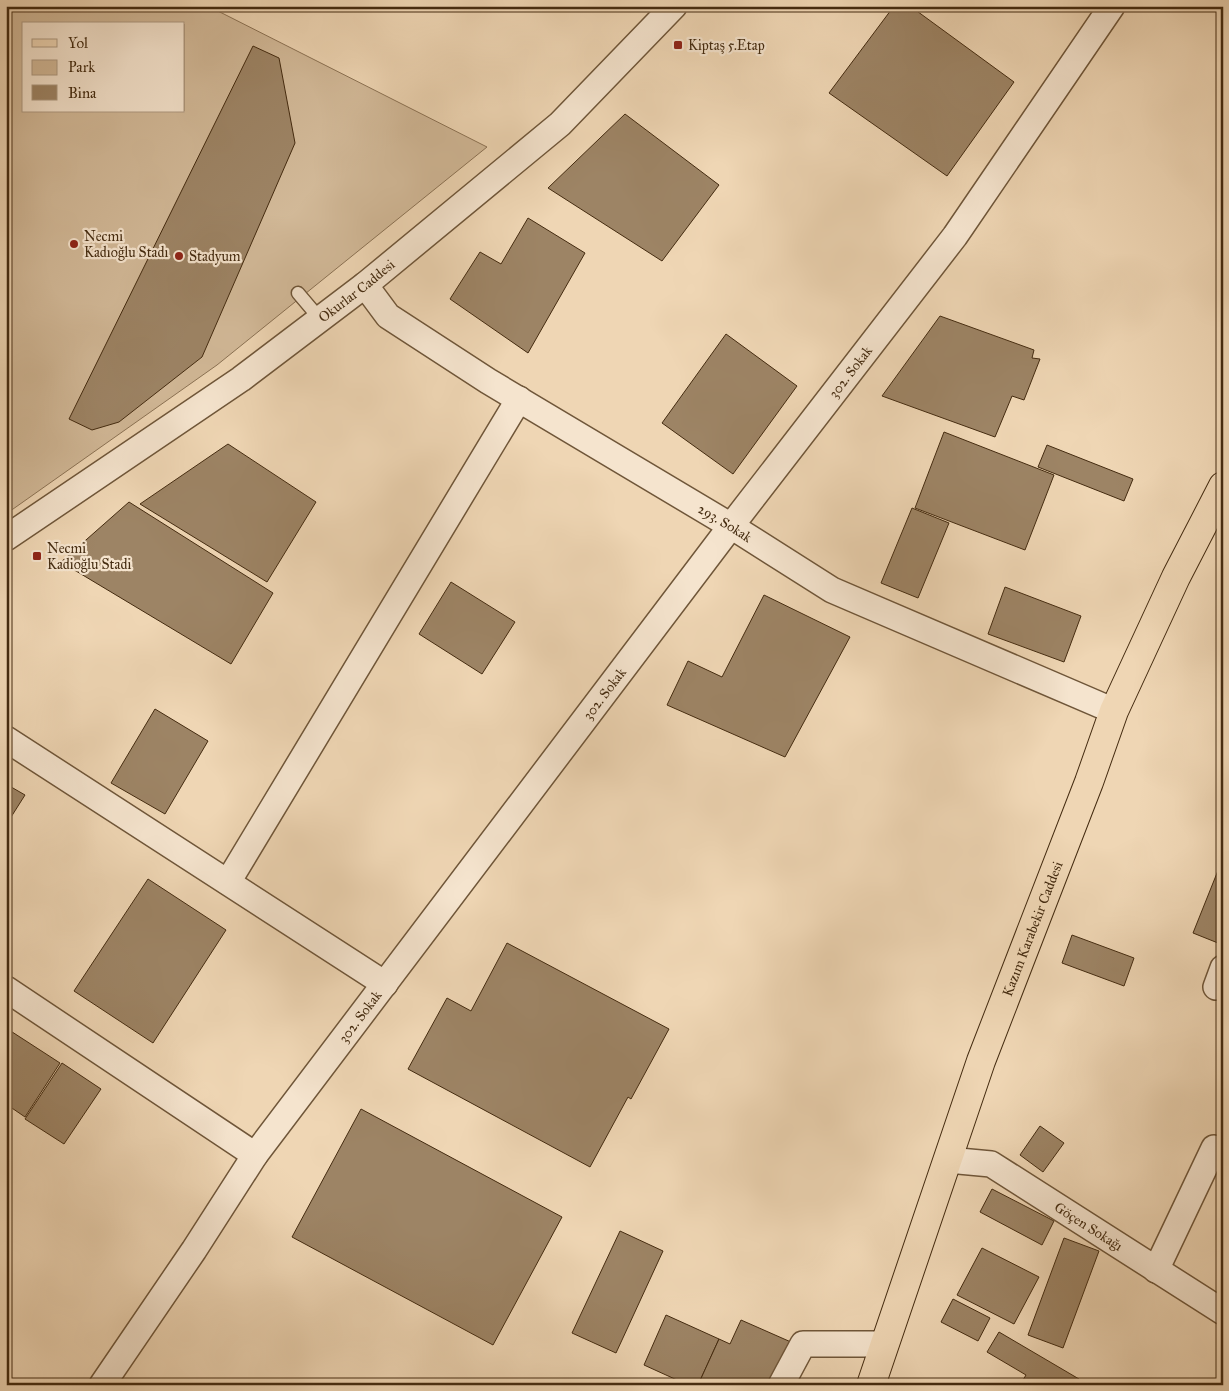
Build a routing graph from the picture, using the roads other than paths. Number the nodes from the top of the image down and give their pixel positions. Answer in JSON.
{"nodes":[{"id":1,"x":674,"y":6,"type":"edge"},
{"id":2,"x":1112,"y":6,"type":"edge"},
{"id":3,"x":365,"y":285,"type":"junction"},
{"id":4,"x":298,"y":292,"type":"dead end"},
{"id":5,"x":320,"y":319,"type":"junction"},
{"id":6,"x":519,"y":400,"type":"junction"},
{"id":7,"x":1223,"y":486,"type":"edge"},
{"id":8,"x":731,"y":526,"type":"junction"},
{"id":9,"x":6,"y":538,"type":"edge"},
{"id":10,"x":1114,"y":711,"type":"junction"},
{"id":11,"x":6,"y":739,"type":"edge"},
{"id":12,"x":228,"y":882,"type":"junction"},
{"id":13,"x":385,"y":984,"type":"junction"},
{"id":14,"x":6,"y":989,"type":"edge"},
{"id":15,"x":1223,"y":1151,"type":"edge"},
{"id":16,"x":255,"y":1155,"type":"junction"},
{"id":17,"x":948,"y":1160,"type":"junction"},
{"id":18,"x":1156,"y":1270,"type":"junction"},
{"id":19,"x":1223,"y":1312,"type":"edge"},
{"id":20,"x":886,"y":1344,"type":"junction"},
{"id":21,"x":102,"y":1385,"type":"edge"},
{"id":22,"x":781,"y":1385,"type":"edge"},
{"id":23,"x":871,"y":1385,"type":"edge"}],
"edges":[{"from":1,"to":3,"type":"street","name":"Okurlar Caddesi"},
{"from":2,"to":8,"type":"street","name":"302. Sokak"},
{"from":3,"to":5,"type":"street","name":"Okurlar Caddesi"},
{"from":3,"to":6,"type":"street","name":"293. Sokak"},
{"from":4,"to":5,"type":"lane"},
{"from":5,"to":9,"type":"street","name":"Okurlar Caddesi"},
{"from":6,"to":8,"type":"street","name":"293. Sokak"},
{"from":6,"to":12,"type":"street"},
{"from":7,"to":10,"type":"main road","name":"Kazım Karabekir Caddesi"},
{"from":8,"to":10,"type":"street","name":"293. Sokak"},
{"from":8,"to":13,"type":"street","name":"302. Sokak"},
{"from":10,"to":17,"type":"main road","name":"Kazım Karabekir Caddesi"},
{"from":11,"to":12,"type":"street"},
{"from":12,"to":13,"type":"street"},
{"from":13,"to":16,"type":"street","name":"302. Sokak"},
{"from":14,"to":16,"type":"street"},
{"from":15,"to":18,"type":"street"},
{"from":16,"to":21,"type":"street","name":"302. Sokak"},
{"from":17,"to":18,"type":"street","name":"Göçen Sokağı"},
{"from":17,"to":20,"type":"main road","name":"Kazım Karabekir Caddesi"},
{"from":18,"to":19,"type":"street","name":"Göçen Sokağı"},
{"from":20,"to":22,"type":"street"},
{"from":20,"to":23,"type":"main road","name":"Kazım Karabekir Caddesi"}]}
